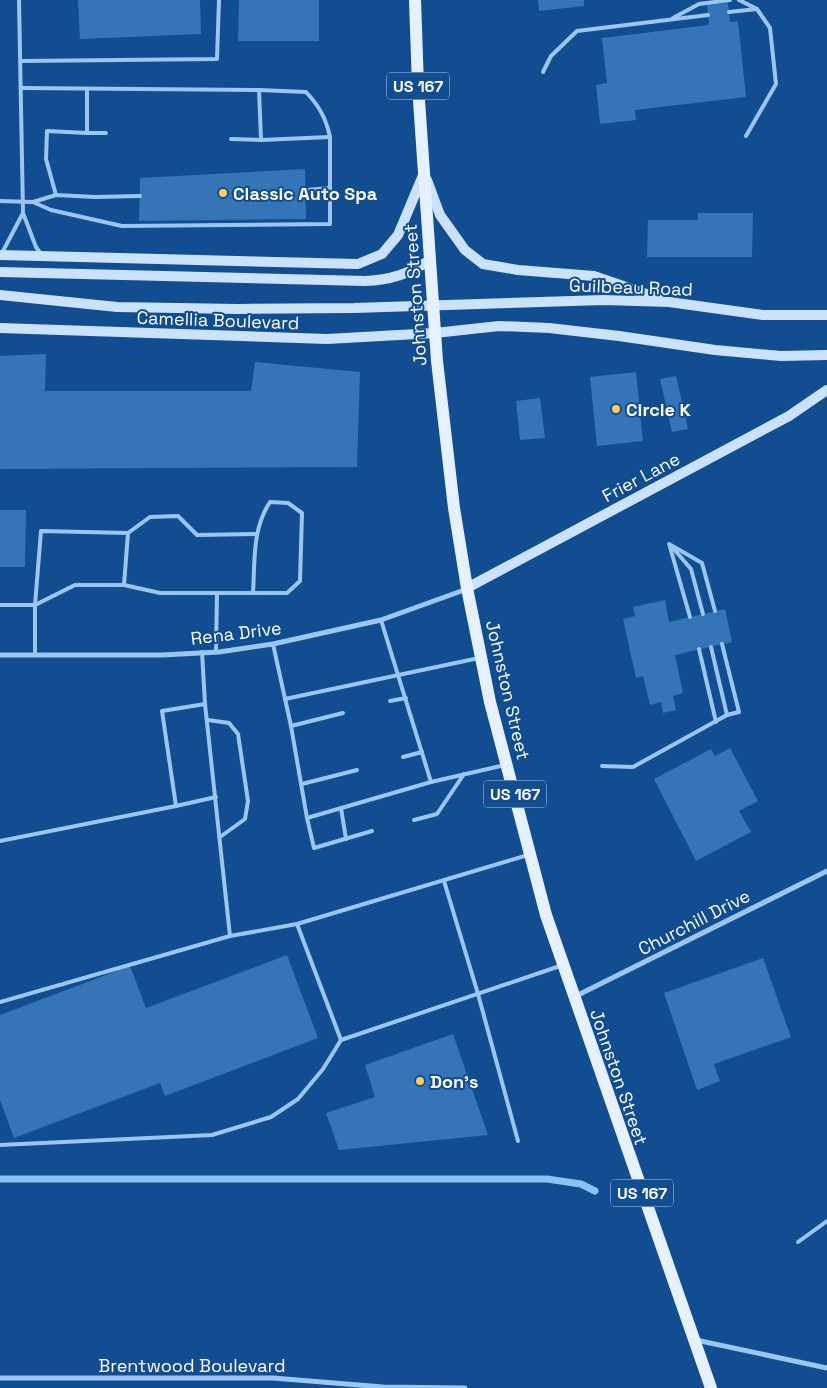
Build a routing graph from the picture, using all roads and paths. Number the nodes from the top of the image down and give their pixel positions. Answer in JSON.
{"nodes":[{"id":1,"x":19,"y":0,"type":"edge"},
{"id":2,"x":219,"y":0,"type":"edge"},
{"id":3,"x":415,"y":0,"type":"edge"},
{"id":4,"x":730,"y":0,"type":"edge"},
{"id":5,"x":739,"y":0,"type":"edge"},
{"id":6,"x":756,"y":9,"type":"junction"},
{"id":7,"x":729,"y":12,"type":"dead end"},
{"id":8,"x":708,"y":15,"type":"dead end"},
{"id":9,"x":670,"y":20,"type":"junction"},
{"id":10,"x":21,"y":61,"type":"junction"},
{"id":11,"x":543,"y":72,"type":"dead end"},
{"id":12,"x":22,"y":88,"type":"junction"},
{"id":13,"x":87,"y":89,"type":"junction"},
{"id":14,"x":259,"y":90,"type":"junction"},
{"id":15,"x":87,"y":133,"type":"junction"},
{"id":16,"x":106,"y":133,"type":"dead end"},
{"id":17,"x":746,"y":136,"type":"dead end"},
{"id":18,"x":330,"y":137,"type":"junction"},
{"id":19,"x":231,"y":139,"type":"dead end"},
{"id":20,"x":261,"y":140,"type":"junction"},
{"id":21,"x":424,"y":172,"type":"junction"},
{"id":22,"x":330,"y":188,"type":"junction"},
{"id":23,"x":306,"y":190,"type":"dead end"},
{"id":24,"x":56,"y":195,"type":"junction"},
{"id":25,"x":140,"y":196,"type":"dead end"},
{"id":26,"x":0,"y":201,"type":"edge"},
{"id":27,"x":24,"y":201,"type":"junction"},
{"id":28,"x":33,"y":202,"type":"junction"},
{"id":29,"x":24,"y":213,"type":"junction"},
{"id":30,"x":0,"y":255,"type":"edge"},
{"id":31,"x":42,"y":256,"type":"junction"},
{"id":32,"x":430,"y":260,"type":"junction"},
{"id":33,"x":0,"y":272,"type":"edge"},
{"id":34,"x":0,"y":296,"type":"edge"},
{"id":35,"x":669,"y":302,"type":"junction"},
{"id":36,"x":433,"y":306,"type":"junction"},
{"id":37,"x":827,"y":315,"type":"edge"},
{"id":38,"x":0,"y":328,"type":"edge"},
{"id":39,"x":435,"y":334,"type":"junction"},
{"id":40,"x":827,"y":355,"type":"edge"},
{"id":41,"x":827,"y":390,"type":"edge"},
{"id":42,"x":128,"y":534,"type":"junction"},
{"id":43,"x":256,"y":534,"type":"junction"},
{"id":44,"x":670,"y":544,"type":"junction"},
{"id":45,"x":124,"y":585,"type":"junction"},
{"id":46,"x":467,"y":588,"type":"junction"},
{"id":47,"x":217,"y":593,"type":"junction"},
{"id":48,"x":253,"y":593,"type":"junction"},
{"id":49,"x":0,"y":605,"type":"edge"},
{"id":50,"x":35,"y":605,"type":"junction"},
{"id":51,"x":714,"y":611,"type":"dead end"},
{"id":52,"x":703,"y":614,"type":"dead end"},
{"id":53,"x":690,"y":617,"type":"dead end"},
{"id":54,"x":381,"y":620,"type":"junction"},
{"id":55,"x":273,"y":644,"type":"junction"},
{"id":56,"x":722,"y":644,"type":"dead end"},
{"id":57,"x":711,"y":647,"type":"dead end"},
{"id":58,"x":698,"y":649,"type":"dead end"},
{"id":59,"x":202,"y":652,"type":"junction"},
{"id":60,"x":216,"y":652,"type":"junction"},
{"id":61,"x":35,"y":655,"type":"junction"},
{"id":62,"x":0,"y":656,"type":"edge"},
{"id":63,"x":481,"y":658,"type":"junction"},
{"id":64,"x":399,"y":674,"type":"junction"},
{"id":65,"x":406,"y":698,"type":"junction"},
{"id":66,"x":285,"y":699,"type":"junction"},
{"id":67,"x":390,"y":701,"type":"dead end"},
{"id":68,"x":205,"y":704,"type":"junction"},
{"id":69,"x":343,"y":713,"type":"dead end"},
{"id":70,"x":727,"y":715,"type":"junction"},
{"id":71,"x":208,"y":720,"type":"junction"},
{"id":72,"x":716,"y":722,"type":"junction"},
{"id":73,"x":291,"y":726,"type":"junction"},
{"id":74,"x":422,"y":752,"type":"junction"},
{"id":75,"x":404,"y":757,"type":"dead end"},
{"id":76,"x":507,"y":764,"type":"junction"},
{"id":77,"x":602,"y":766,"type":"dead end"},
{"id":78,"x":357,"y":770,"type":"dead end"},
{"id":79,"x":464,"y":774,"type":"junction"},
{"id":80,"x":431,"y":782,"type":"junction"},
{"id":81,"x":302,"y":784,"type":"junction"},
{"id":82,"x":216,"y":797,"type":"junction"},
{"id":83,"x":176,"y":806,"type":"junction"},
{"id":84,"x":341,"y":808,"type":"junction"},
{"id":85,"x":307,"y":818,"type":"junction"},
{"id":86,"x":414,"y":820,"type":"dead end"},
{"id":87,"x":372,"y":832,"type":"dead end"},
{"id":88,"x":220,"y":837,"type":"junction"},
{"id":89,"x":346,"y":839,"type":"junction"},
{"id":90,"x":0,"y":841,"type":"edge"},
{"id":91,"x":530,"y":855,"type":"junction"},
{"id":92,"x":827,"y":871,"type":"edge"},
{"id":93,"x":444,"y":880,"type":"junction"},
{"id":94,"x":297,"y":924,"type":"junction"},
{"id":95,"x":230,"y":936,"type":"junction"},
{"id":96,"x":562,"y":965,"type":"junction"},
{"id":97,"x":478,"y":994,"type":"junction"},
{"id":98,"x":573,"y":998,"type":"junction"},
{"id":99,"x":0,"y":1002,"type":"edge"},
{"id":100,"x":342,"y":1040,"type":"junction"},
{"id":101,"x":518,"y":1141,"type":"dead end"},
{"id":102,"x":0,"y":1144,"type":"edge"},
{"id":103,"x":827,"y":1221,"type":"edge"},
{"id":104,"x":798,"y":1242,"type":"dead end"},
{"id":105,"x":693,"y":1339,"type":"junction"},
{"id":106,"x":827,"y":1368,"type":"edge"},
{"id":107,"x":0,"y":1378,"type":"edge"},
{"id":108,"x":383,"y":1387,"type":"edge"},
{"id":109,"x":378,"y":1388,"type":"edge"},
{"id":110,"x":465,"y":1388,"type":"edge"},
{"id":111,"x":711,"y":1388,"type":"edge"}],
"edges":[{"from":1,"to":10,"type":"lane"},
{"from":2,"to":10,"type":"lane"},
{"from":3,"to":21,"type":"main road","name":"Johnston Street","number":"US 167"},
{"from":4,"to":9,"type":"lane"},
{"from":5,"to":6,"type":"lane"},
{"from":6,"to":7,"type":"lane"},
{"from":6,"to":17,"type":"lane"},
{"from":8,"to":9,"type":"lane"},
{"from":9,"to":11,"type":"lane"},
{"from":10,"to":12,"type":"lane"},
{"from":12,"to":13,"type":"lane"},
{"from":12,"to":27,"type":"lane"},
{"from":13,"to":14,"type":"lane"},
{"from":13,"to":15,"type":"lane"},
{"from":14,"to":18,"type":"lane"},
{"from":14,"to":20,"type":"lane"},
{"from":15,"to":16,"type":"lane"},
{"from":15,"to":24,"type":"lane"},
{"from":18,"to":20,"type":"lane"},
{"from":18,"to":22,"type":"lane"},
{"from":19,"to":20,"type":"lane"},
{"from":21,"to":31,"type":"main road"},
{"from":21,"to":32,"type":"main road","name":"Johnston Street","number":"US 167"},
{"from":21,"to":35,"type":"main road"},
{"from":22,"to":23,"type":"lane"},
{"from":22,"to":28,"type":"lane"},
{"from":24,"to":25,"type":"lane"},
{"from":24,"to":28,"type":"lane"},
{"from":26,"to":27,"type":"lane"},
{"from":27,"to":28,"type":"lane"},
{"from":27,"to":29,"type":"lane"},
{"from":29,"to":30,"type":"lane"},
{"from":29,"to":31,"type":"lane"},
{"from":30,"to":31,"type":"main road"},
{"from":32,"to":33,"type":"main road"},
{"from":32,"to":36,"type":"main road","name":"Johnston Street","number":"US 167"},
{"from":34,"to":36,"type":"main road","name":"Camellia Boulevard"},
{"from":35,"to":36,"type":"main road","name":"Guilbeau Road"},
{"from":35,"to":37,"type":"main road","name":"Guilbeau Road"},
{"from":36,"to":39,"type":"main road","name":"Johnston Street","number":"US 167"},
{"from":38,"to":39,"type":"main road","name":"Camellia Boulevard"},
{"from":39,"to":40,"type":"main road"},
{"from":39,"to":46,"type":"main road","name":"Johnston Street","number":"US 167"},
{"from":41,"to":46,"type":"main road","name":"Frier Lane"},
{"from":42,"to":43,"type":"lane"},
{"from":42,"to":45,"type":"lane"},
{"from":42,"to":50,"type":"lane"},
{"from":43,"to":48,"type":"lane"},
{"from":43,"to":48,"type":"lane"},
{"from":44,"to":51,"type":"lane"},
{"from":44,"to":52,"type":"lane"},
{"from":44,"to":53,"type":"lane"},
{"from":45,"to":47,"type":"lane"},
{"from":45,"to":50,"type":"lane"},
{"from":46,"to":54,"type":"street","name":"Rena Drive"},
{"from":46,"to":63,"type":"main road","name":"Johnston Street","number":"US 167"},
{"from":47,"to":48,"type":"lane"},
{"from":47,"to":60,"type":"lane"},
{"from":49,"to":50,"type":"lane"},
{"from":50,"to":61,"type":"lane"},
{"from":54,"to":55,"type":"street","name":"Rena Drive"},
{"from":54,"to":64,"type":"lane"},
{"from":55,"to":60,"type":"street","name":"Rena Drive"},
{"from":55,"to":66,"type":"lane"},
{"from":56,"to":70,"type":"lane"},
{"from":57,"to":70,"type":"lane"},
{"from":58,"to":72,"type":"lane"},
{"from":59,"to":60,"type":"street","name":"Rena Drive"},
{"from":59,"to":61,"type":"street","name":"Rena Drive"},
{"from":59,"to":68,"type":"lane"},
{"from":61,"to":62,"type":"street","name":"Rena Drive"},
{"from":63,"to":64,"type":"lane"},
{"from":63,"to":76,"type":"main road","name":"Johnston Street","number":"US 167"},
{"from":64,"to":65,"type":"lane"},
{"from":64,"to":66,"type":"lane"},
{"from":65,"to":67,"type":"lane"},
{"from":65,"to":74,"type":"lane"},
{"from":66,"to":73,"type":"lane"},
{"from":68,"to":71,"type":"lane"},
{"from":68,"to":83,"type":"lane"},
{"from":69,"to":73,"type":"lane"},
{"from":70,"to":72,"type":"lane"},
{"from":71,"to":82,"type":"lane"},
{"from":71,"to":88,"type":"lane"},
{"from":72,"to":77,"type":"lane"},
{"from":73,"to":81,"type":"lane"},
{"from":74,"to":75,"type":"lane"},
{"from":74,"to":80,"type":"lane"},
{"from":76,"to":79,"type":"lane"},
{"from":76,"to":91,"type":"main road","name":"Johnston Street","number":"US 167"},
{"from":78,"to":81,"type":"lane"},
{"from":79,"to":80,"type":"lane"},
{"from":79,"to":86,"type":"lane"},
{"from":80,"to":84,"type":"lane"},
{"from":81,"to":85,"type":"lane"},
{"from":82,"to":83,"type":"lane"},
{"from":82,"to":88,"type":"lane"},
{"from":83,"to":90,"type":"lane"},
{"from":84,"to":85,"type":"lane"},
{"from":84,"to":89,"type":"lane"},
{"from":85,"to":89,"type":"lane"},
{"from":87,"to":89,"type":"lane"},
{"from":88,"to":95,"type":"lane"},
{"from":91,"to":93,"type":"lane"},
{"from":91,"to":96,"type":"main road","name":"Johnston Street","number":"US 167"},
{"from":92,"to":98,"type":"street","name":"Churchill Drive"},
{"from":93,"to":94,"type":"lane"},
{"from":93,"to":97,"type":"lane"},
{"from":94,"to":95,"type":"lane"},
{"from":94,"to":100,"type":"lane"},
{"from":95,"to":99,"type":"lane"},
{"from":96,"to":97,"type":"lane"},
{"from":96,"to":98,"type":"main road","name":"Johnston Street","number":"US 167"},
{"from":97,"to":100,"type":"lane"},
{"from":97,"to":101,"type":"lane"},
{"from":98,"to":105,"type":"main road","name":"Johnston Street","number":"US 167"},
{"from":100,"to":102,"type":"lane"},
{"from":103,"to":104,"type":"lane"},
{"from":105,"to":106,"type":"street"},
{"from":105,"to":111,"type":"main road","name":"Johnston Street","number":"US 167"},
{"from":107,"to":108,"type":"street","name":"Brentwood Boulevard"},
{"from":108,"to":109,"type":"street","name":"Brentwood Boulevard"},
{"from":108,"to":110,"type":"street","name":"Brentwood Boulevard"}]}
